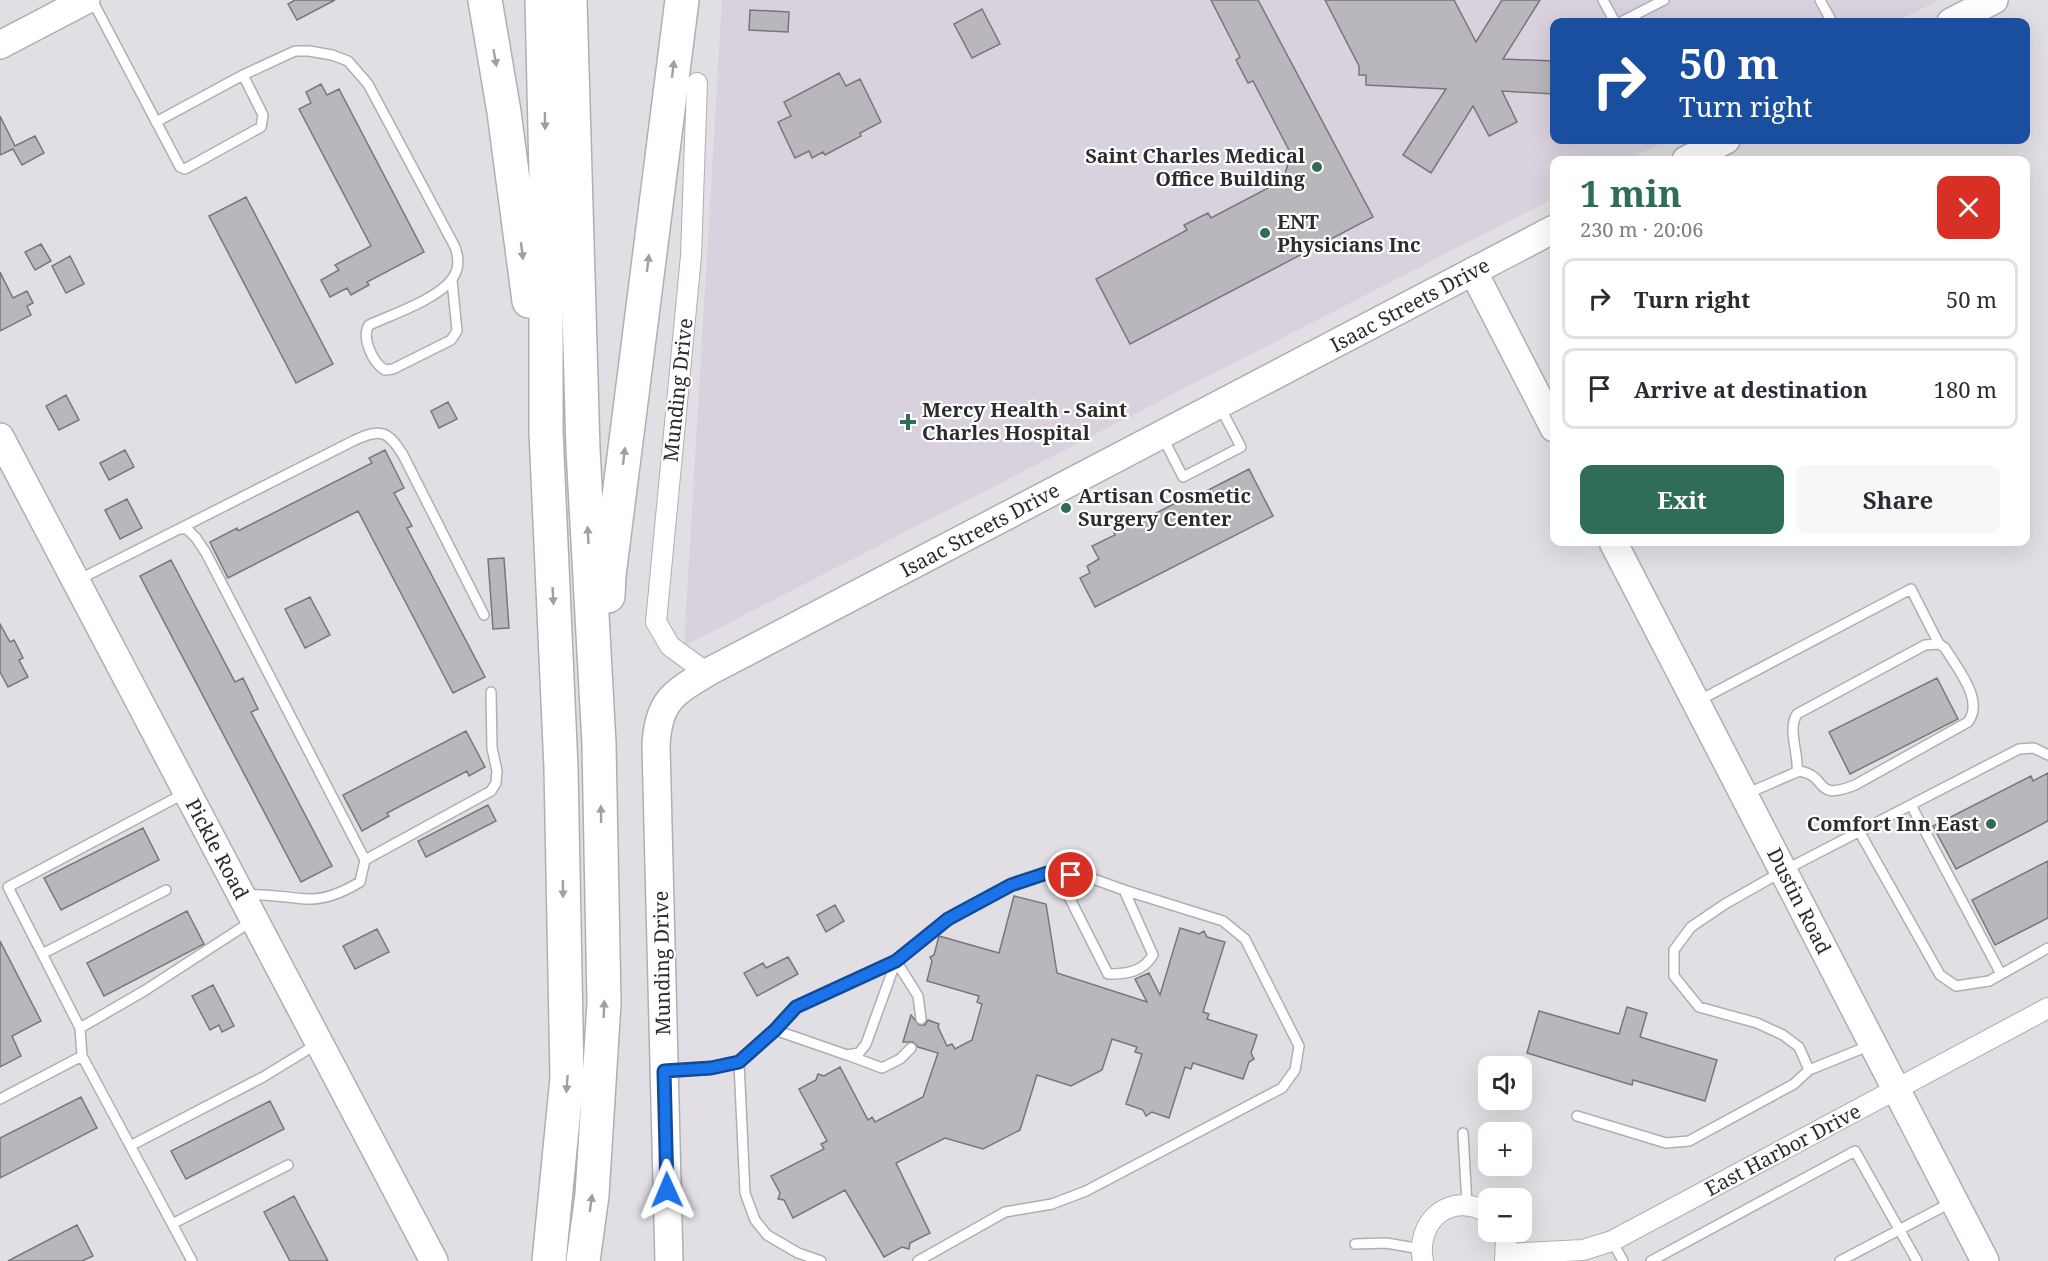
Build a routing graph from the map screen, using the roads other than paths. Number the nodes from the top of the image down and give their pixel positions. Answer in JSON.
{"nodes":[{"id":1,"x":86,"y":0,"type":"edge"},
{"id":2,"x":92,"y":0,"type":"edge"},
{"id":3,"x":485,"y":0,"type":"edge"},
{"id":4,"x":542,"y":0,"type":"edge"},
{"id":5,"x":570,"y":0,"type":"edge"},
{"id":6,"x":682,"y":0,"type":"edge"},
{"id":7,"x":1604,"y":0,"type":"edge"},
{"id":8,"x":1664,"y":0,"type":"edge"},
{"id":9,"x":1820,"y":0,"type":"edge"},
{"id":10,"x":1994,"y":0,"type":"edge"},
{"id":11,"x":1613,"y":18,"type":"edge"},
{"id":12,"x":1628,"y":18,"type":"edge"},
{"id":13,"x":1830,"y":18,"type":"edge"},
{"id":14,"x":1959,"y":18,"type":"edge"},
{"id":15,"x":0,"y":45,"type":"edge"},
{"id":16,"x":243,"y":75,"type":"junction"},
{"id":17,"x":697,"y":83,"type":"dead end"},
{"id":18,"x":156,"y":122,"type":"junction"},
{"id":19,"x":1718,"y":144,"type":"edge"},
{"id":20,"x":1694,"y":156,"type":"edge"},
{"id":21,"x":1550,"y":231,"type":"edge"},
{"id":22,"x":1473,"y":271,"type":"junction"},
{"id":23,"x":452,"y":280,"type":"junction"},
{"id":24,"x":1219,"y":405,"type":"junction"},
{"id":25,"x":1550,"y":420,"type":"edge"},
{"id":26,"x":546,"y":432,"type":"junction"},
{"id":27,"x":1161,"y":435,"type":"junction"},
{"id":28,"x":0,"y":436,"type":"edge"},
{"id":29,"x":180,"y":529,"type":"junction"},
{"id":30,"x":1614,"y":546,"type":"edge"},
{"id":31,"x":76,"y":581,"type":"junction"},
{"id":32,"x":484,"y":615,"type":"dead end"},
{"id":33,"x":1939,"y":644,"type":"junction"},
{"id":34,"x":708,"y":673,"type":"junction"},
{"id":35,"x":491,"y":692,"type":"dead end"},
{"id":36,"x":1696,"y":702,"type":"junction"},
{"id":37,"x":665,"y":703,"type":"joint"},
{"id":38,"x":599,"y":744,"type":"junction"},
{"id":39,"x":2048,"y":755,"type":"edge"},
{"id":40,"x":1797,"y":771,"type":"junction"},
{"id":41,"x":187,"y":792,"type":"junction"},
{"id":42,"x":1743,"y":795,"type":"junction"},
{"id":43,"x":1911,"y":805,"type":"junction"},
{"id":44,"x":1859,"y":831,"type":"junction"},
{"id":45,"x":365,"y":860,"type":"junction"},
{"id":46,"x":1783,"y":871,"type":"junction"},
{"id":47,"x":1057,"y":873,"type":"junction"},
{"id":48,"x":166,"y":890,"type":"dead end"},
{"id":49,"x":1124,"y":890,"type":"junction"},
{"id":50,"x":241,"y":895,"type":"junction"},
{"id":51,"x":254,"y":920,"type":"junction"},
{"id":52,"x":2048,"y":948,"type":"edge"},
{"id":53,"x":42,"y":954,"type":"junction"},
{"id":54,"x":896,"y":961,"type":"junction"},
{"id":55,"x":2001,"y":974,"type":"junction"},
{"id":56,"x":2048,"y":1008,"type":"edge"},
{"id":57,"x":921,"y":1019,"type":"dead end"},
{"id":58,"x":80,"y":1028,"type":"junction"},
{"id":59,"x":775,"y":1030,"type":"junction"},
{"id":60,"x":319,"y":1043,"type":"junction"},
{"id":61,"x":1872,"y":1044,"type":"junction"},
{"id":62,"x":911,"y":1048,"type":"dead end"},
{"id":63,"x":847,"y":1055,"type":"junction"},
{"id":64,"x":82,"y":1056,"type":"junction"},
{"id":65,"x":739,"y":1062,"type":"junction"},
{"id":66,"x":1809,"y":1070,"type":"junction"},
{"id":67,"x":664,"y":1071,"type":"junction"},
{"id":68,"x":1896,"y":1089,"type":"junction"},
{"id":69,"x":0,"y":1099,"type":"edge"},
{"id":70,"x":1577,"y":1116,"type":"dead end"},
{"id":71,"x":1463,"y":1133,"type":"dead end"},
{"id":72,"x":130,"y":1146,"type":"junction"},
{"id":73,"x":288,"y":1165,"type":"dead end"},
{"id":74,"x":1954,"y":1201,"type":"junction"},
{"id":75,"x":1467,"y":1205,"type":"junction"},
{"id":76,"x":1478,"y":1209,"type":"edge"},
{"id":77,"x":172,"y":1224,"type":"junction"},
{"id":78,"x":1900,"y":1229,"type":"junction"},
{"id":79,"x":1612,"y":1241,"type":"junction"},
{"id":80,"x":1506,"y":1242,"type":"edge"},
{"id":81,"x":1355,"y":1244,"type":"dead end"},
{"id":82,"x":1422,"y":1255,"type":"edge"},
{"id":83,"x":1506,"y":1258,"type":"edge"},
{"id":84,"x":192,"y":1261,"type":"edge"},
{"id":85,"x":434,"y":1261,"type":"edge"},
{"id":86,"x":549,"y":1261,"type":"edge"},
{"id":87,"x":583,"y":1261,"type":"edge"},
{"id":88,"x":669,"y":1261,"type":"edge"},
{"id":89,"x":821,"y":1261,"type":"edge"},
{"id":90,"x":918,"y":1261,"type":"edge"},
{"id":91,"x":1623,"y":1261,"type":"edge"},
{"id":92,"x":1651,"y":1261,"type":"edge"},
{"id":93,"x":1840,"y":1261,"type":"edge"},
{"id":94,"x":1917,"y":1261,"type":"edge"},
{"id":95,"x":1985,"y":1261,"type":"edge"}],
"edges":[{"from":1,"to":15,"type":"street"},
{"from":2,"to":18,"type":"lane"},
{"from":3,"to":26,"type":"highway","one_way":true},
{"from":4,"to":26,"type":"highway","one_way":true},
{"from":38,"to":5,"type":"highway","one_way":true},
{"from":38,"to":6,"type":"highway","one_way":true},
{"from":7,"to":11,"type":"lane"},
{"from":8,"to":12,"type":"lane"},
{"from":9,"to":13,"type":"lane"},
{"from":10,"to":14,"type":"street"},
{"from":16,"to":18,"type":"lane"},
{"from":16,"to":18,"type":"lane"},
{"from":16,"to":23,"type":"lane"},
{"from":17,"to":34,"type":"street","name":"Munding Drive"},
{"from":19,"to":20,"type":"street"},
{"from":21,"to":22,"type":"street","name":"Isaac Streets Drive"},
{"from":22,"to":24,"type":"street","name":"Isaac Streets Drive"},
{"from":22,"to":25,"type":"street"},
{"from":23,"to":23,"type":"lane"},
{"from":24,"to":27,"type":"street","name":"Isaac Streets Drive"},
{"from":24,"to":27,"type":"lane"},
{"from":26,"to":86,"type":"highway","one_way":true},
{"from":27,"to":34,"type":"street","name":"Isaac Streets Drive"},
{"from":28,"to":31,"type":"street","name":"Pickle Road"},
{"from":29,"to":31,"type":"lane"},
{"from":29,"to":32,"type":"lane"},
{"from":29,"to":45,"type":"lane"},
{"from":30,"to":36,"type":"street","name":"Dustin Road"},
{"from":31,"to":41,"type":"street","name":"Pickle Road"},
{"from":33,"to":36,"type":"lane"},
{"from":33,"to":40,"type":"lane"},
{"from":33,"to":40,"type":"lane"},
{"from":34,"to":37,"type":"street","name":"Isaac Streets Drive"},
{"from":35,"to":45,"type":"lane"},
{"from":36,"to":42,"type":"street","name":"Dustin Road"},
{"from":37,"to":67,"type":"street","name":"Munding Drive"},
{"from":87,"to":38,"type":"highway","one_way":true},
{"from":39,"to":43,"type":"lane"},
{"from":40,"to":42,"type":"lane"},
{"from":41,"to":50,"type":"street","name":"Pickle Road"},
{"from":41,"to":53,"type":"lane"},
{"from":42,"to":46,"type":"street","name":"Dustin Road"},
{"from":43,"to":44,"type":"lane"},
{"from":43,"to":55,"type":"lane"},
{"from":44,"to":46,"type":"lane"},
{"from":44,"to":55,"type":"lane"},
{"from":45,"to":50,"type":"lane"},
{"from":46,"to":61,"type":"street","name":"Dustin Road"},
{"from":46,"to":66,"type":"lane"},
{"from":47,"to":49,"type":"lane"},
{"from":47,"to":49,"type":"lane"},
{"from":47,"to":54,"type":"lane"},
{"from":48,"to":53,"type":"lane"},
{"from":49,"to":90,"type":"lane"},
{"from":50,"to":51,"type":"street","name":"Pickle Road"},
{"from":51,"to":58,"type":"lane"},
{"from":51,"to":60,"type":"street","name":"Pickle Road"},
{"from":52,"to":55,"type":"lane"},
{"from":53,"to":58,"type":"lane"},
{"from":54,"to":57,"type":"lane"},
{"from":54,"to":59,"type":"lane"},
{"from":54,"to":63,"type":"lane"},
{"from":56,"to":68,"type":"street","name":"East Harbor Drive"},
{"from":58,"to":64,"type":"lane"},
{"from":59,"to":63,"type":"lane"},
{"from":59,"to":65,"type":"lane"},
{"from":60,"to":72,"type":"lane"},
{"from":60,"to":85,"type":"street","name":"Pickle Road"},
{"from":61,"to":66,"type":"lane"},
{"from":61,"to":68,"type":"street","name":"Dustin Road"},
{"from":62,"to":63,"type":"lane"},
{"from":64,"to":69,"type":"lane"},
{"from":64,"to":72,"type":"lane"},
{"from":65,"to":67,"type":"lane"},
{"from":65,"to":89,"type":"lane"},
{"from":66,"to":70,"type":"lane"},
{"from":67,"to":88,"type":"street","name":"Munding Drive"},
{"from":68,"to":74,"type":"street","name":"Dustin Road"},
{"from":68,"to":79,"type":"street","name":"East Harbor Drive"},
{"from":71,"to":75,"type":"lane"},
{"from":72,"to":77,"type":"lane"},
{"from":73,"to":77,"type":"lane"},
{"from":74,"to":78,"type":"lane"},
{"from":74,"to":95,"type":"street","name":"Dustin Road"},
{"from":75,"to":76,"type":"street"},
{"from":75,"to":82,"type":"street"},
{"from":77,"to":84,"type":"lane"},
{"from":78,"to":92,"type":"lane"},
{"from":78,"to":93,"type":"lane"},
{"from":78,"to":94,"type":"lane"},
{"from":79,"to":83,"type":"street","name":"East Harbor Drive"},
{"from":79,"to":91,"type":"lane"},
{"from":80,"to":83,"type":"street"},
{"from":81,"to":82,"type":"lane"}]}
